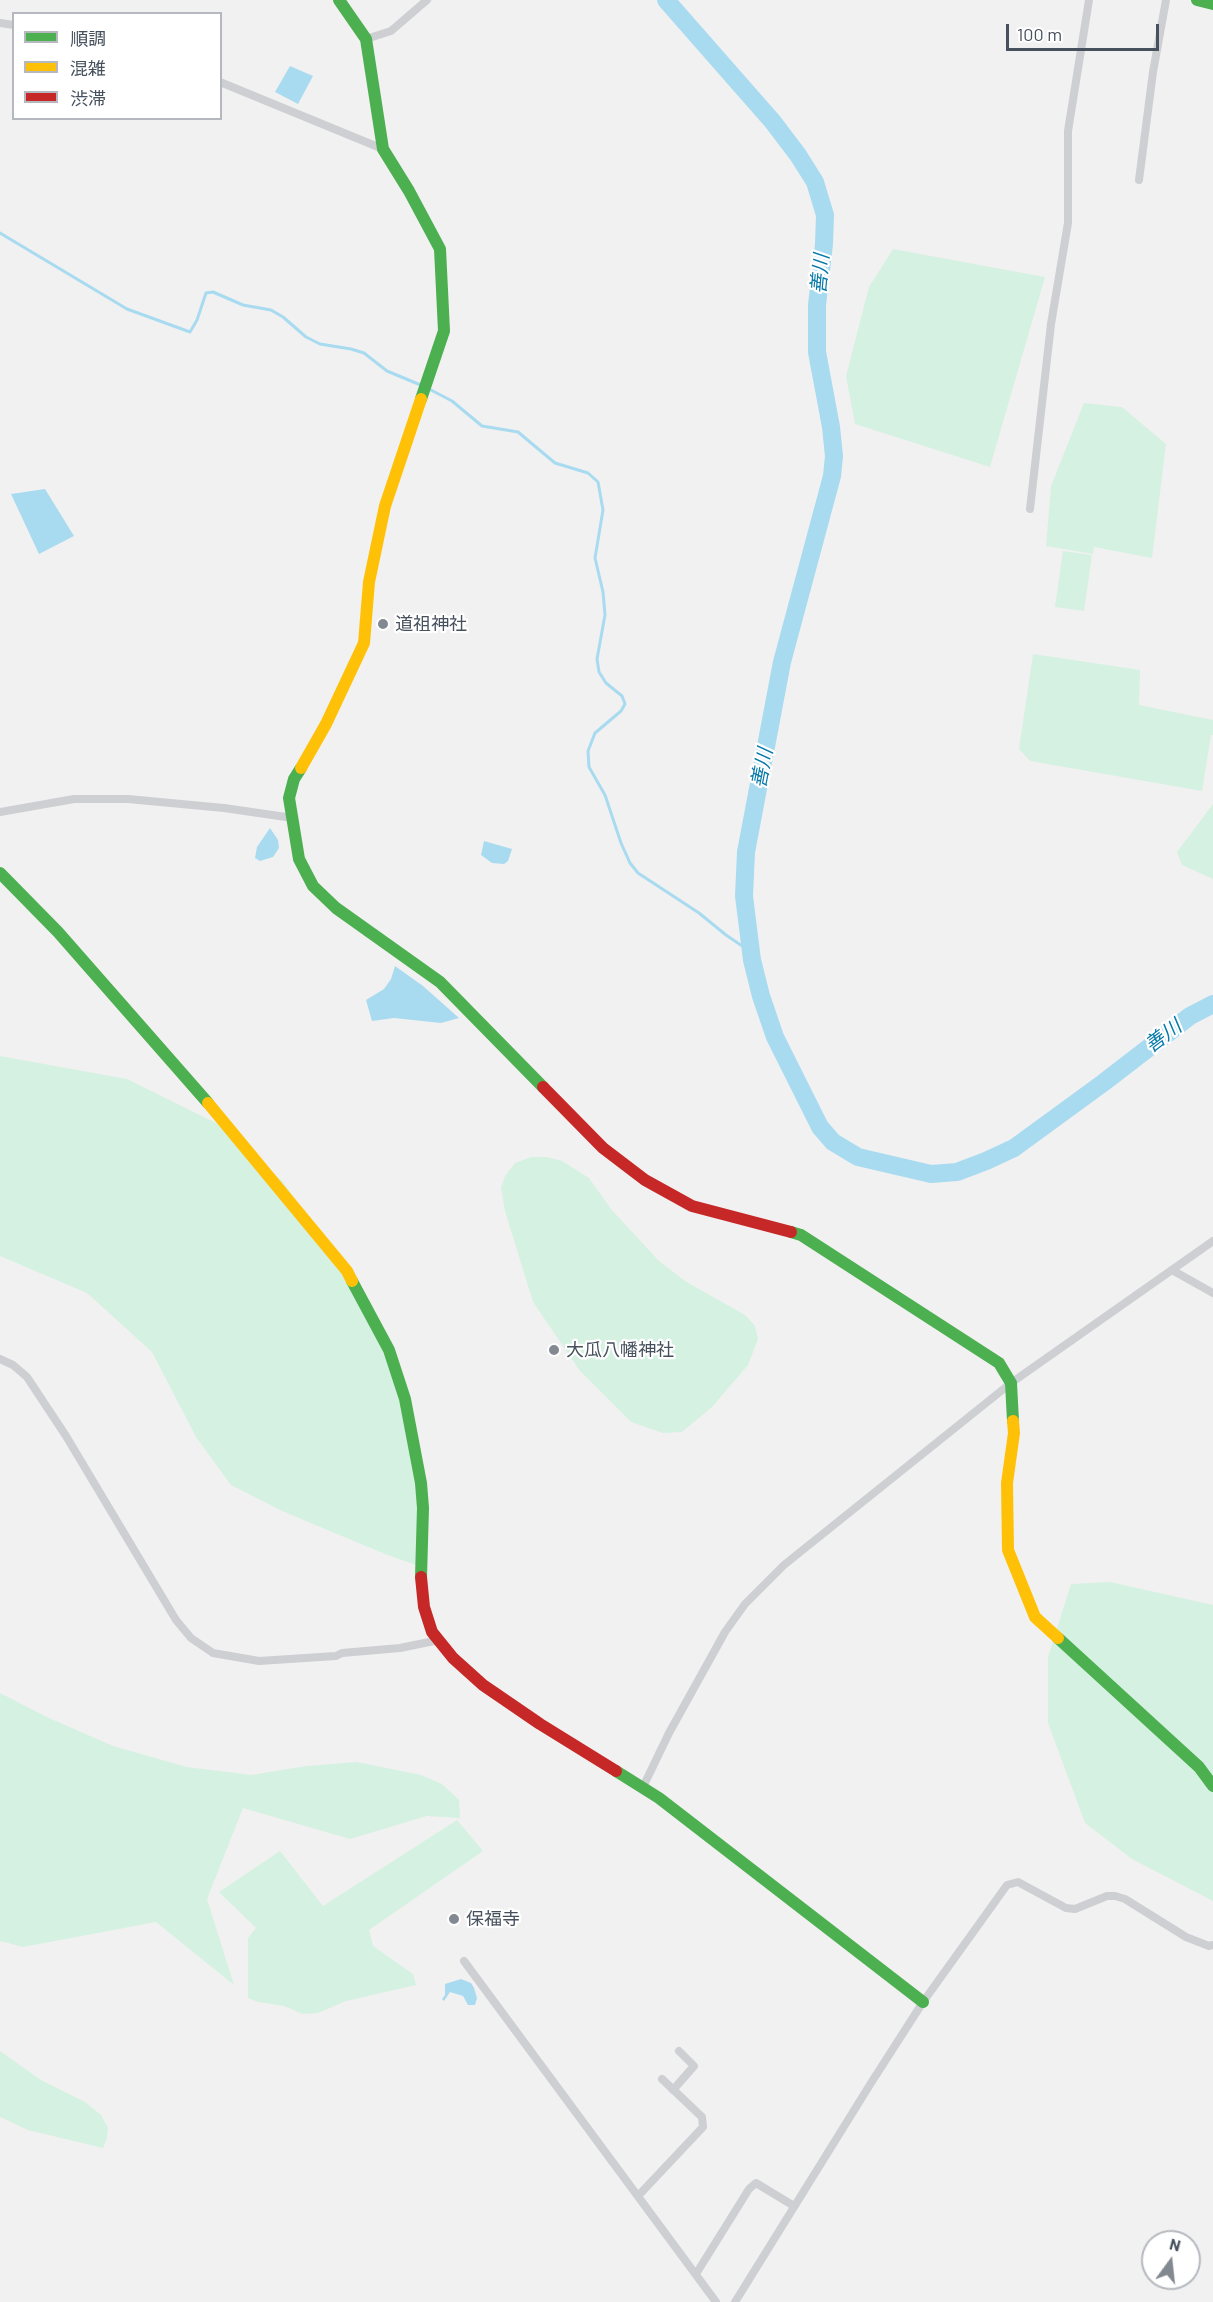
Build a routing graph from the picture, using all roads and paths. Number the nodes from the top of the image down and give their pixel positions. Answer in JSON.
{"nodes":[{"id":1,"x":339,"y":0,"type":"edge"},
{"id":2,"x":427,"y":0,"type":"edge"},
{"id":3,"x":1089,"y":0,"type":"edge"},
{"id":4,"x":1166,"y":0,"type":"edge"},
{"id":5,"x":1197,"y":0,"type":"edge"},
{"id":6,"x":1213,"y":4,"type":"edge"},
{"id":7,"x":366,"y":39,"type":"junction"},
{"id":8,"x":222,"y":83,"type":"edge"},
{"id":9,"x":382,"y":148,"type":"junction"},
{"id":10,"x":1139,"y":180,"type":"dead end"},
{"id":11,"x":1030,"y":509,"type":"dead end"},
{"id":12,"x":0,"y":812,"type":"edge"},
{"id":13,"x":293,"y":818,"type":"junction"},
{"id":14,"x":0,"y":873,"type":"edge"},
{"id":15,"x":1213,"y":1241,"type":"edge"},
{"id":16,"x":1172,"y":1270,"type":"junction"},
{"id":17,"x":1213,"y":1293,"type":"edge"},
{"id":18,"x":0,"y":1359,"type":"edge"},
{"id":19,"x":1011,"y":1383,"type":"junction"},
{"id":20,"x":439,"y":1640,"type":"junction"},
{"id":21,"x":1213,"y":1786,"type":"edge"},
{"id":22,"x":643,"y":1787,"type":"junction"},
{"id":23,"x":1213,"y":1945,"type":"edge"},
{"id":24,"x":464,"y":1961,"type":"dead end"},
{"id":25,"x":923,"y":2002,"type":"junction"},
{"id":26,"x":679,"y":2051,"type":"dead end"},
{"id":27,"x":662,"y":2079,"type":"dead end"},
{"id":28,"x":673,"y":2090,"type":"junction"},
{"id":29,"x":638,"y":2196,"type":"junction"},
{"id":30,"x":794,"y":2206,"type":"junction"},
{"id":31,"x":696,"y":2274,"type":"junction"},
{"id":32,"x":716,"y":2302,"type":"edge"},
{"id":33,"x":735,"y":2302,"type":"edge"}],
"edges":[{"from":1,"to":7,"type":"street"},
{"from":2,"to":7,"type":"street"},
{"from":3,"to":11,"type":"street"},
{"from":4,"to":10,"type":"street"},
{"from":5,"to":6,"type":"street"},
{"from":7,"to":9,"type":"street"},
{"from":8,"to":9,"type":"street"},
{"from":9,"to":13,"type":"street"},
{"from":12,"to":13,"type":"street"},
{"from":13,"to":19,"type":"street"},
{"from":14,"to":20,"type":"street"},
{"from":15,"to":16,"type":"street"},
{"from":16,"to":17,"type":"street"},
{"from":16,"to":19,"type":"street"},
{"from":18,"to":20,"type":"street"},
{"from":19,"to":21,"type":"street"},
{"from":19,"to":22,"type":"street"},
{"from":20,"to":22,"type":"street"},
{"from":22,"to":25,"type":"street"},
{"from":23,"to":25,"type":"street"},
{"from":24,"to":29,"type":"street"},
{"from":25,"to":30,"type":"street"},
{"from":26,"to":28,"type":"street"},
{"from":27,"to":28,"type":"street"},
{"from":28,"to":29,"type":"street"},
{"from":29,"to":31,"type":"street"},
{"from":30,"to":31,"type":"street"},
{"from":30,"to":33,"type":"street"},
{"from":31,"to":32,"type":"street"}]}
